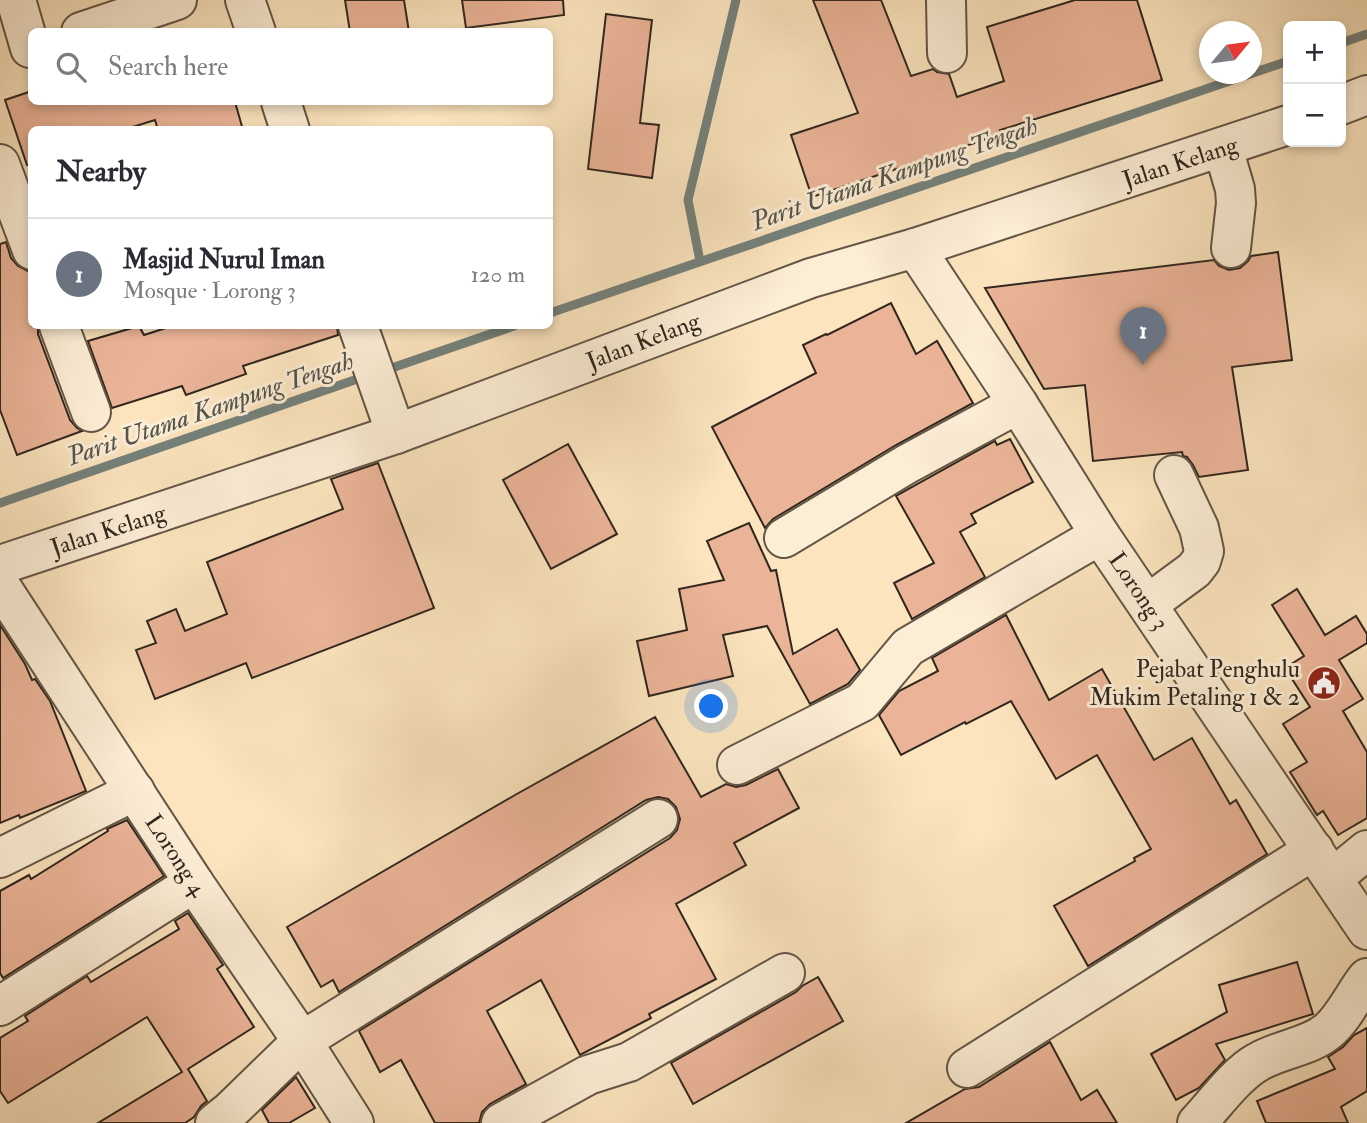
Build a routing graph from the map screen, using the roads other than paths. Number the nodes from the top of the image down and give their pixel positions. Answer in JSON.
{"nodes":[{"id":1,"x":16,"y":0,"type":"edge"},
{"id":2,"x":177,"y":0,"type":"edge"},
{"id":3,"x":246,"y":0,"type":"edge"},
{"id":4,"x":946,"y":0,"type":"edge"},
{"id":5,"x":93,"y":28,"type":"edge"},
{"id":6,"x":255,"y":28,"type":"edge"},
{"id":7,"x":21,"y":51,"type":"edge"},
{"id":8,"x":947,"y":53,"type":"dead end"},
{"id":9,"x":1367,"y":95,"type":"edge"},
{"id":10,"x":1346,"y":103,"type":"edge"},
{"id":11,"x":282,"y":105,"type":"edge"},
{"id":12,"x":289,"y":126,"type":"edge"},
{"id":13,"x":1283,"y":127,"type":"edge"},
{"id":14,"x":1223,"y":148,"type":"junction"},
{"id":15,"x":0,"y":164,"type":"edge"},
{"id":16,"x":28,"y":239,"type":"edge"},
{"id":17,"x":915,"y":248,"type":"junction"},
{"id":18,"x":1231,"y":248,"type":"dead end"},
{"id":19,"x":61,"y":329,"type":"edge"},
{"id":20,"x":362,"y":337,"type":"edge"},
{"id":21,"x":1018,"y":404,"type":"junction"},
{"id":22,"x":92,"y":412,"type":"dead end"},
{"id":23,"x":396,"y":434,"type":"junction"},
{"id":24,"x":1174,"y":475,"type":"dead end"},
{"id":25,"x":1100,"y":535,"type":"junction"},
{"id":26,"x":784,"y":538,"type":"dead end"},
{"id":27,"x":0,"y":565,"type":"edge"},
{"id":28,"x":0,"y":585,"type":"edge"},
{"id":29,"x":1148,"y":604,"type":"junction"},
{"id":30,"x":737,"y":765,"type":"dead end"},
{"id":31,"x":135,"y":792,"type":"junction"},
{"id":32,"x":658,"y":819,"type":"dead end"},
{"id":33,"x":1367,"y":850,"type":"edge"},
{"id":34,"x":0,"y":858,"type":"edge"},
{"id":35,"x":1323,"y":864,"type":"junction"},
{"id":36,"x":194,"y":883,"type":"junction"},
{"id":37,"x":1367,"y":930,"type":"edge"},
{"id":38,"x":785,"y":972,"type":"dead end"},
{"id":39,"x":1367,"y":978,"type":"edge"},
{"id":40,"x":0,"y":1006,"type":"edge"},
{"id":41,"x":302,"y":1041,"type":"junction"},
{"id":42,"x":967,"y":1068,"type":"dead end"},
{"id":43,"x":215,"y":1123,"type":"edge"},
{"id":44,"x":354,"y":1123,"type":"edge"},
{"id":45,"x":501,"y":1123,"type":"edge"},
{"id":46,"x":1197,"y":1123,"type":"edge"}],
"edges":[{"from":1,"to":7,"type":"street"},
{"from":2,"to":5,"type":"street"},
{"from":3,"to":6,"type":"street"},
{"from":4,"to":8,"type":"street"},
{"from":9,"to":10,"type":"street"},
{"from":11,"to":12,"type":"street"},
{"from":13,"to":14,"type":"street","name":"Jalan Kelang"},
{"from":14,"to":17,"type":"street","name":"Jalan Kelang"},
{"from":14,"to":18,"type":"street"},
{"from":15,"to":16,"type":"street"},
{"from":17,"to":21,"type":"street","name":"Lorong 3"},
{"from":17,"to":23,"type":"street","name":"Jalan Kelang"},
{"from":19,"to":22,"type":"street"},
{"from":20,"to":23,"type":"street"},
{"from":21,"to":25,"type":"street","name":"Lorong 3"},
{"from":21,"to":26,"type":"street"},
{"from":23,"to":27,"type":"street","name":"Jalan Kelang"},
{"from":24,"to":29,"type":"street"},
{"from":25,"to":29,"type":"street","name":"Lorong 3"},
{"from":25,"to":30,"type":"street"},
{"from":28,"to":31,"type":"street","name":"Lorong 4"},
{"from":29,"to":35,"type":"street","name":"Lorong 3"},
{"from":31,"to":34,"type":"street"},
{"from":31,"to":36,"type":"street","name":"Lorong 4"},
{"from":32,"to":41,"type":"street"},
{"from":33,"to":35,"type":"street"},
{"from":35,"to":37,"type":"street","name":"Lorong 3"},
{"from":35,"to":42,"type":"street"},
{"from":36,"to":40,"type":"street"},
{"from":36,"to":41,"type":"street","name":"Lorong 4"},
{"from":38,"to":45,"type":"street"},
{"from":39,"to":46,"type":"street"},
{"from":41,"to":43,"type":"street"},
{"from":41,"to":44,"type":"street","name":"Lorong 4"}]}
